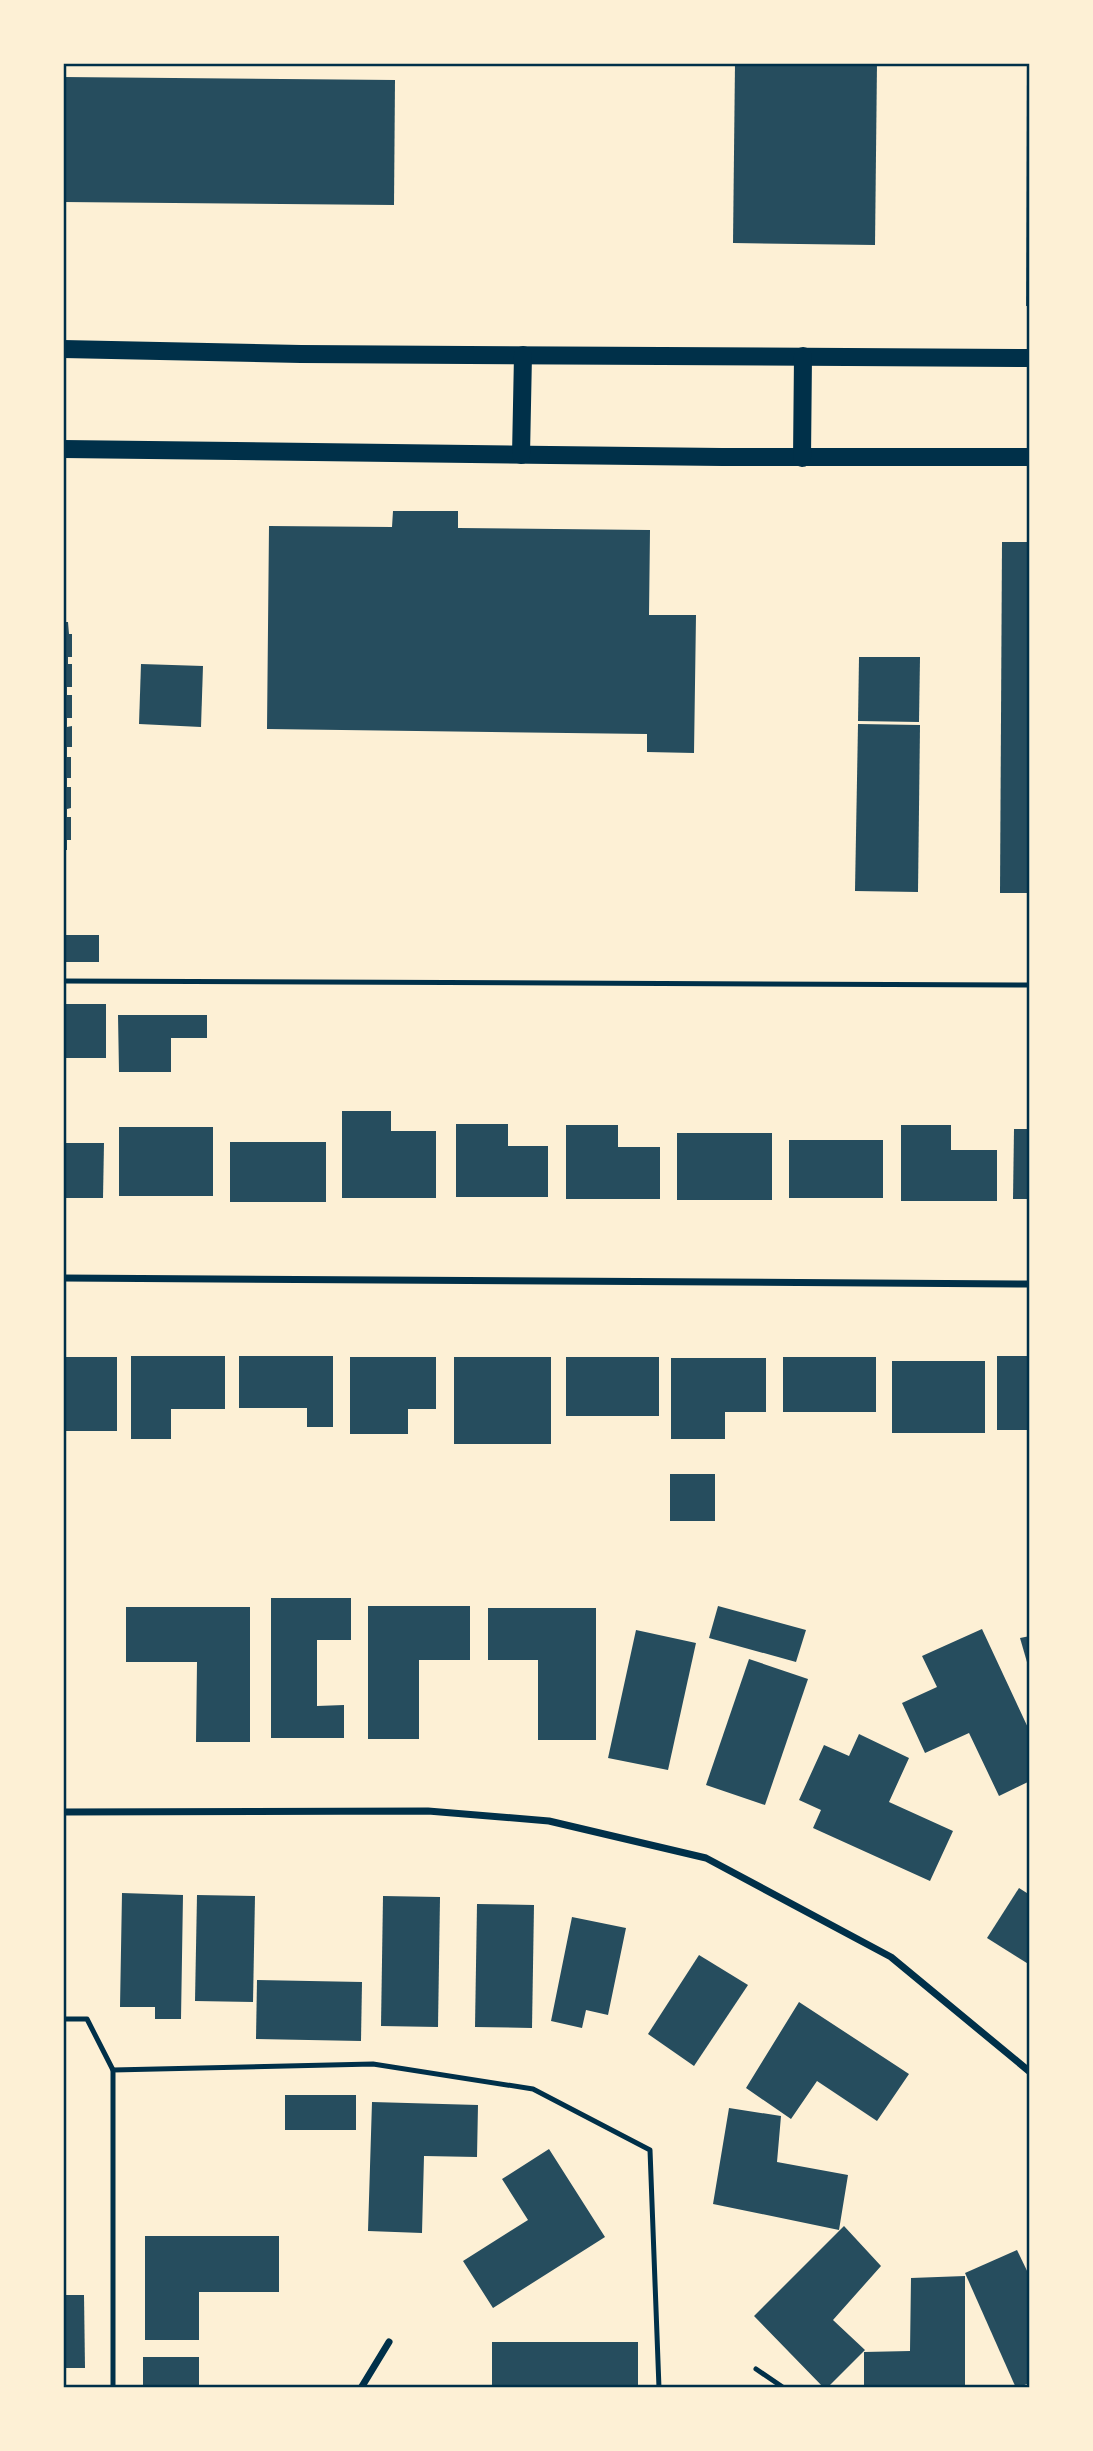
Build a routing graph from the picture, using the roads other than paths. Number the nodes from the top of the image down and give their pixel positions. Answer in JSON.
{"nodes":[{"id":1,"x":63,"y":349,"type":"edge"},
{"id":2,"x":523,"y":355,"type":"junction"},
{"id":3,"x":803,"y":356,"type":"junction"},
{"id":4,"x":1030,"y":358,"type":"edge"},
{"id":5,"x":63,"y":449,"type":"edge"},
{"id":6,"x":521,"y":455,"type":"junction"},
{"id":7,"x":1030,"y":457,"type":"edge"},
{"id":8,"x":802,"y":458,"type":"junction"},
{"id":9,"x":63,"y":982,"type":"edge"},
{"id":10,"x":1030,"y":985,"type":"edge"},
{"id":11,"x":63,"y":1278,"type":"edge"},
{"id":12,"x":1030,"y":1284,"type":"edge"},
{"id":13,"x":63,"y":1812,"type":"edge"},
{"id":14,"x":63,"y":2018,"type":"edge"},
{"id":15,"x":113,"y":2070,"type":"junction"},
{"id":16,"x":1030,"y":2072,"type":"edge"},
{"id":17,"x":388,"y":2342,"type":"dead end"},
{"id":18,"x":755,"y":2370,"type":"dead end"},
{"id":19,"x":113,"y":2388,"type":"edge"},
{"id":20,"x":361,"y":2388,"type":"edge"},
{"id":21,"x":659,"y":2388,"type":"edge"},
{"id":22,"x":784,"y":2388,"type":"edge"}],
"edges":[{"from":1,"to":2,"type":"main road"},
{"from":2,"to":3,"type":"main road"},
{"from":2,"to":6,"type":"main road"},
{"from":3,"to":4,"type":"main road"},
{"from":3,"to":8,"type":"main road"},
{"from":5,"to":6,"type":"main road"},
{"from":6,"to":8,"type":"main road"},
{"from":7,"to":8,"type":"main road"},
{"from":9,"to":10,"type":"lane"},
{"from":11,"to":12,"type":"street"},
{"from":13,"to":16,"type":"street"},
{"from":14,"to":15,"type":"lane"},
{"from":15,"to":19,"type":"lane"},
{"from":15,"to":21,"type":"lane"},
{"from":17,"to":20,"type":"street"},
{"from":18,"to":22,"type":"lane"}]}
